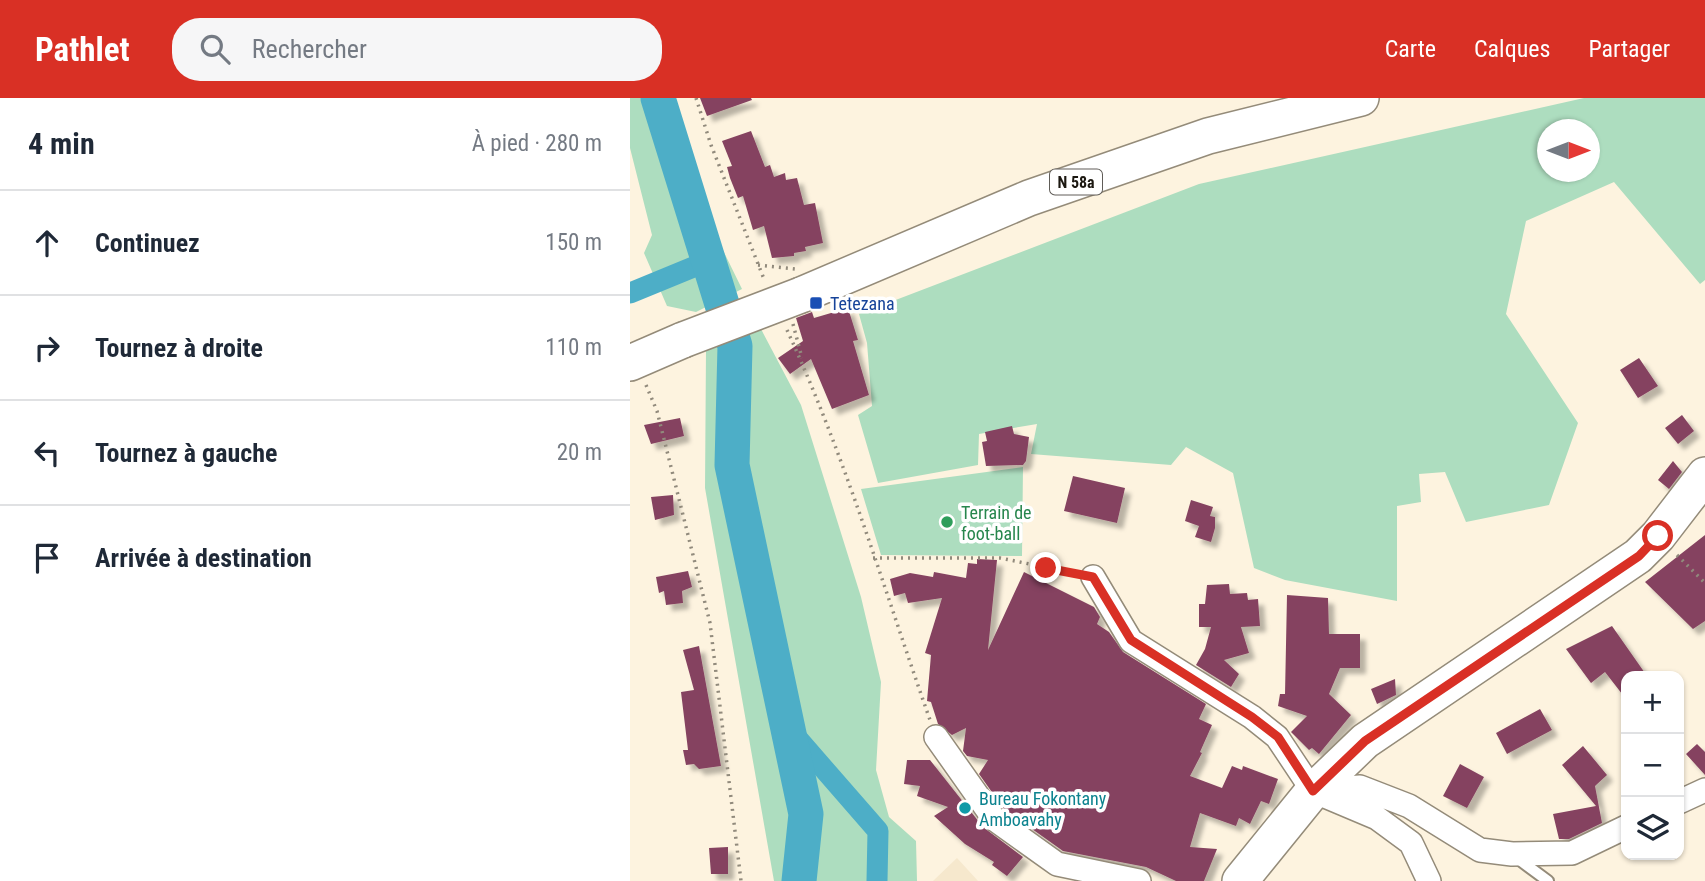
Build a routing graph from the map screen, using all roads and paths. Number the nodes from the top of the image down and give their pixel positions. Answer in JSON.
{"nodes":[{"id":1,"x":696,"y":98,"type":"edge"},
{"id":2,"x":1361,"y":98,"type":"edge"},
{"id":3,"x":783,"y":300,"type":"junction"},
{"id":4,"x":633,"y":362,"type":"edge"},
{"id":5,"x":804,"y":366,"type":"junction"},
{"id":6,"x":1705,"y":475,"type":"edge"},
{"id":7,"x":1658,"y":536,"type":"junction"},
{"id":8,"x":873,"y":558,"type":"junction"},
{"id":9,"x":1093,"y":577,"type":"joint"},
{"id":10,"x":1705,"y":583,"type":"edge"},
{"id":11,"x":936,"y":737,"type":"joint"},
{"id":12,"x":1705,"y":790,"type":"edge"},
{"id":13,"x":1313,"y":791,"type":"junction"},
{"id":14,"x":1684,"y":800,"type":"edge"},
{"id":15,"x":1621,"y":829,"type":"edge"},
{"id":16,"x":1512,"y":854,"type":"junction"},
{"id":17,"x":741,"y":881,"type":"edge"},
{"id":18,"x":1139,"y":881,"type":"edge"},
{"id":19,"x":1240,"y":881,"type":"edge"},
{"id":20,"x":1429,"y":881,"type":"edge"},
{"id":21,"x":1548,"y":881,"type":"edge"}],
"edges":[{"from":1,"to":3,"type":"path"},
{"from":2,"to":3,"type":"main road","number":"N 58a"},
{"from":3,"to":4,"type":"main road","number":"N 58a","bridge":true},
{"from":3,"to":5,"type":"path"},
{"from":3,"to":5,"type":"path"},
{"from":4,"to":17,"type":"path"},
{"from":5,"to":8,"type":"path"},
{"from":6,"to":7,"type":"main road"},
{"from":7,"to":10,"type":"path"},
{"from":7,"to":13,"type":"main road"},
{"from":8,"to":9,"type":"path"},
{"from":8,"to":11,"type":"path"},
{"from":9,"to":13,"type":"street"},
{"from":11,"to":18,"type":"street"},
{"from":12,"to":14,"type":"street"},
{"from":13,"to":16,"type":"street"},
{"from":13,"to":19,"type":"main road"},
{"from":13,"to":20,"type":"street"},
{"from":15,"to":16,"type":"street"},
{"from":16,"to":21,"type":"lane"}]}
